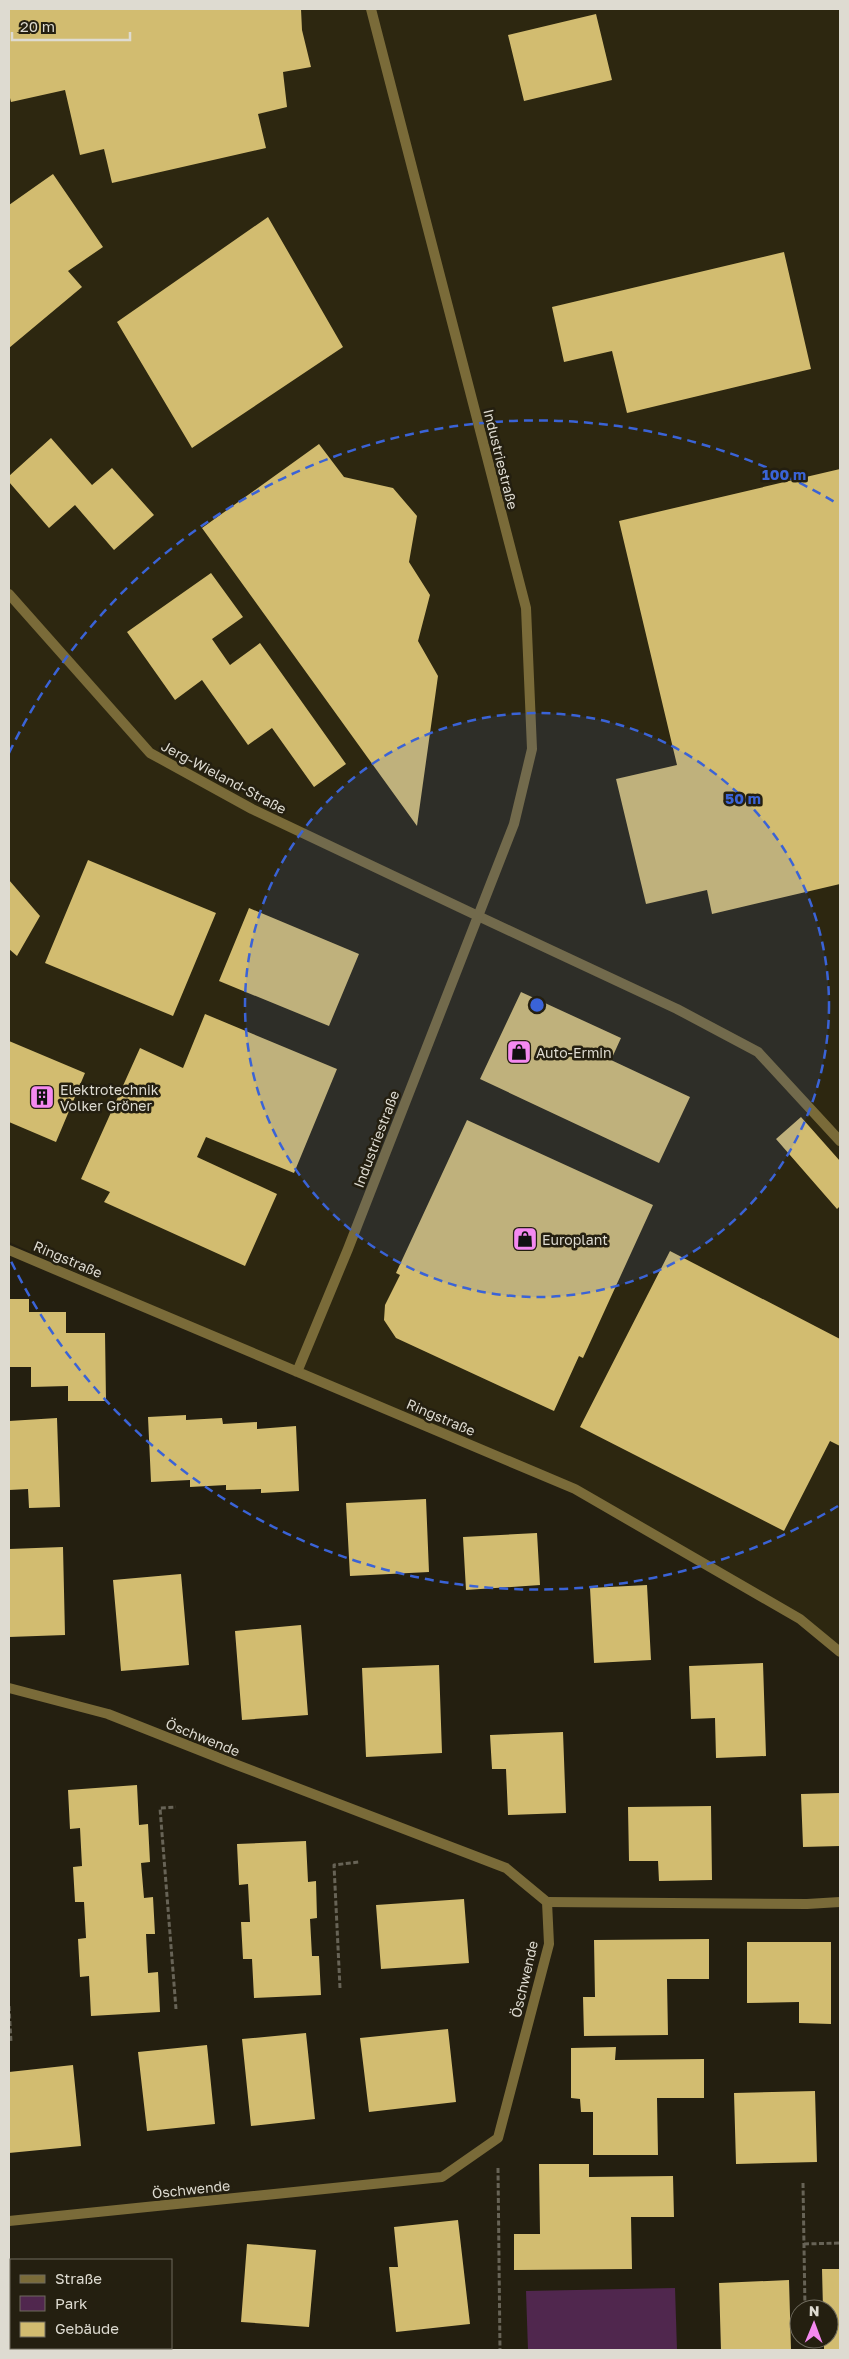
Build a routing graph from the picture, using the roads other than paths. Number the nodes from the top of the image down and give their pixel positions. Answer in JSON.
{"nodes":[{"id":1,"x":371,"y":9,"type":"edge"},
{"id":2,"x":9,"y":594,"type":"edge"},
{"id":3,"x":478,"y":916,"type":"junction"},
{"id":4,"x":840,"y":1141,"type":"edge"},
{"id":5,"x":9,"y":1250,"type":"edge"},
{"id":6,"x":297,"y":1372,"type":"junction"},
{"id":7,"x":840,"y":1652,"type":"edge"},
{"id":8,"x":9,"y":1688,"type":"edge"},
{"id":9,"x":547,"y":1902,"type":"junction"},
{"id":10,"x":840,"y":1902,"type":"edge"},
{"id":11,"x":9,"y":2221,"type":"edge"}],
"edges":[{"from":1,"to":3,"type":"street","name":"Industriestraße"},
{"from":2,"to":3,"type":"street","name":"Jerg-Wieland-Straße"},
{"from":3,"to":4,"type":"street"},
{"from":3,"to":6,"type":"street","name":"Industriestraße"},
{"from":5,"to":6,"type":"street","name":"Ringstraße"},
{"from":6,"to":7,"type":"street","name":"Ringstraße"},
{"from":8,"to":9,"type":"street","name":"Öschwende"},
{"from":9,"to":10,"type":"street"},
{"from":9,"to":11,"type":"street","name":"Öschwende"}]}
